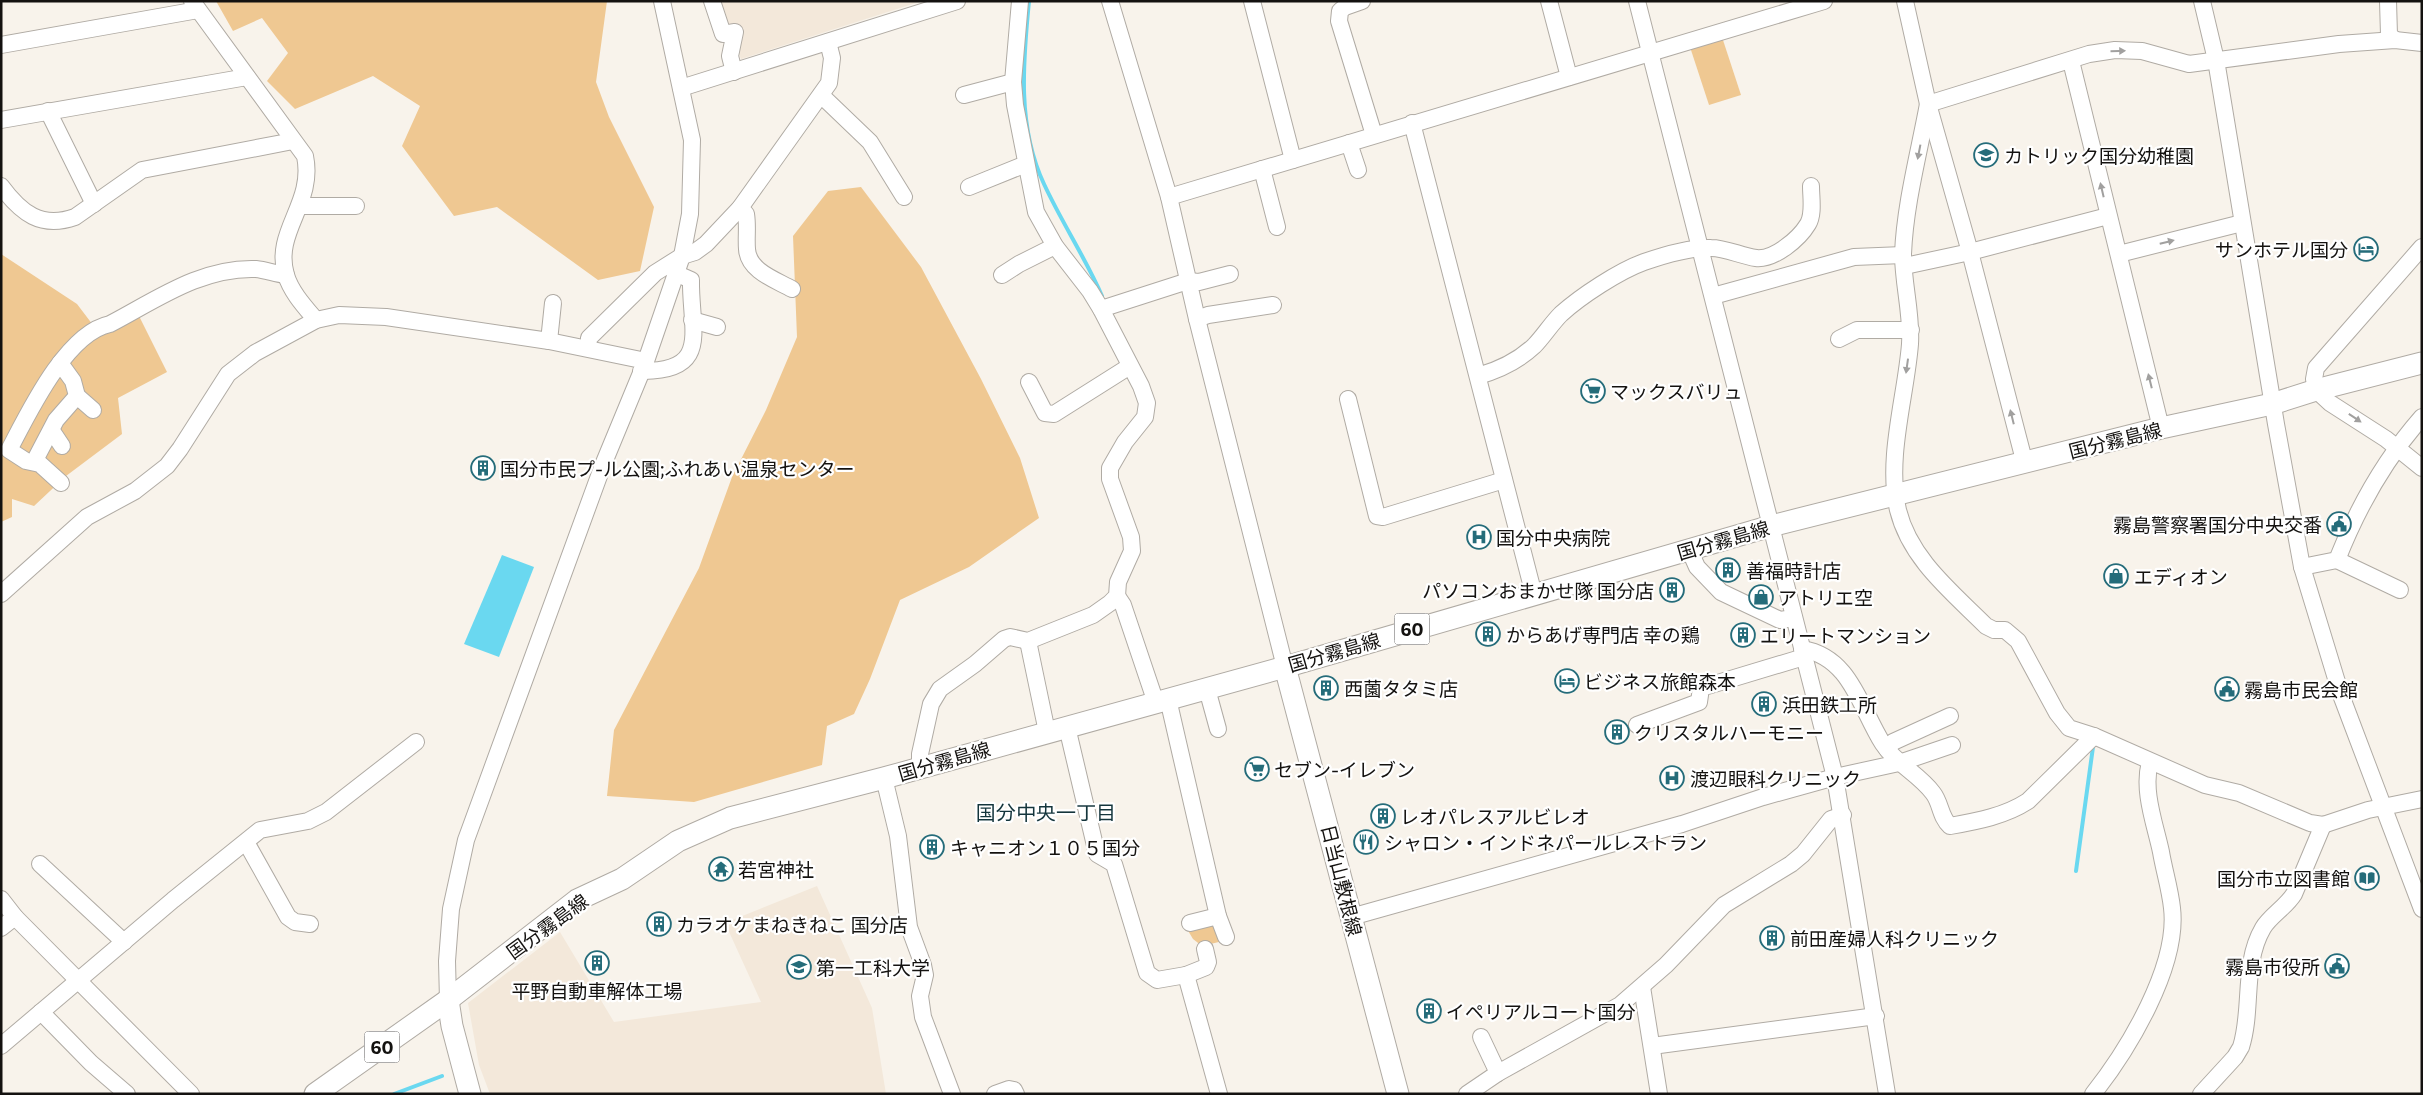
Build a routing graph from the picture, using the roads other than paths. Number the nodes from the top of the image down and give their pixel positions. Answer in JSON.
{"nodes":[{"id":1,"x":662,"y":1,"type":"edge"},
{"id":2,"x":712,"y":1,"type":"edge"},
{"id":3,"x":957,"y":1,"type":"edge"},
{"id":4,"x":1020,"y":1,"type":"edge"},
{"id":5,"x":1110,"y":1,"type":"edge"},
{"id":6,"x":1252,"y":1,"type":"edge"},
{"id":7,"x":1362,"y":1,"type":"edge"},
{"id":8,"x":1549,"y":1,"type":"edge"},
{"id":9,"x":1636,"y":1,"type":"edge"},
{"id":10,"x":1824,"y":1,"type":"edge"},
{"id":11,"x":1904,"y":1,"type":"edge"},
{"id":12,"x":2202,"y":1,"type":"edge"},
{"id":13,"x":2388,"y":1,"type":"edge"},
{"id":14,"x":195,"y":6,"type":"edge"},
{"id":15,"x":2395,"y":40,"type":"junction"},
{"id":16,"x":828,"y":42,"type":"junction"},
{"id":17,"x":2422,"y":43,"type":"edge"},
{"id":18,"x":1,"y":45,"type":"edge"},
{"id":19,"x":1649,"y":53,"type":"junction"},
{"id":20,"x":2216,"y":60,"type":"junction"},
{"id":21,"x":2071,"y":62,"type":"junction"},
{"id":22,"x":734,"y":72,"type":"junction"},
{"id":23,"x":247,"y":77,"type":"junction"},
{"id":24,"x":1569,"y":77,"type":"junction"},
{"id":25,"x":1013,"y":82,"type":"junction"},
{"id":26,"x":681,"y":88,"type":"junction"},
{"id":27,"x":964,"y":95,"type":"dead end"},
{"id":28,"x":822,"y":96,"type":"junction"},
{"id":29,"x":1928,"y":104,"type":"junction"},
{"id":30,"x":48,"y":111,"type":"junction"},
{"id":31,"x":1,"y":120,"type":"edge"},
{"id":32,"x":1412,"y":123,"type":"junction"},
{"id":33,"x":1374,"y":135,"type":"junction"},
{"id":34,"x":293,"y":142,"type":"junction"},
{"id":35,"x":1349,"y":143,"type":"junction"},
{"id":36,"x":1293,"y":160,"type":"junction"},
{"id":37,"x":1026,"y":164,"type":"junction"},
{"id":38,"x":1262,"y":169,"type":"junction"},
{"id":39,"x":1358,"y":170,"type":"dead end"},
{"id":40,"x":1,"y":186,"type":"edge"},
{"id":41,"x":1811,"y":186,"type":"dead end"},
{"id":42,"x":969,"y":187,"type":"dead end"},
{"id":43,"x":904,"y":197,"type":"dead end"},
{"id":44,"x":1169,"y":197,"type":"junction"},
{"id":45,"x":94,"y":204,"type":"junction"},
{"id":46,"x":301,"y":206,"type":"junction"},
{"id":47,"x":356,"y":206,"type":"dead end"},
{"id":48,"x":740,"y":208,"type":"junction"},
{"id":49,"x":2108,"y":216,"type":"junction"},
{"id":50,"x":2242,"y":223,"type":"junction"},
{"id":51,"x":1277,"y":227,"type":"dead end"},
{"id":52,"x":1055,"y":246,"type":"junction"},
{"id":53,"x":2422,"y":247,"type":"edge"},
{"id":54,"x":1701,"y":248,"type":"junction"},
{"id":55,"x":1970,"y":252,"type":"junction"},
{"id":56,"x":2119,"y":254,"type":"junction"},
{"id":57,"x":682,"y":256,"type":"junction"},
{"id":58,"x":1904,"y":260,"type":"junction"},
{"id":59,"x":676,"y":273,"type":"junction"},
{"id":60,"x":1230,"y":274,"type":"dead end"},
{"id":61,"x":286,"y":275,"type":"junction"},
{"id":62,"x":1002,"y":275,"type":"dead end"},
{"id":63,"x":1188,"y":281,"type":"junction"},
{"id":64,"x":792,"y":289,"type":"dead end"},
{"id":65,"x":1713,"y":296,"type":"junction"},
{"id":66,"x":553,"y":303,"type":"dead end"},
{"id":67,"x":1273,"y":305,"type":"dead end"},
{"id":68,"x":1101,"y":309,"type":"junction"},
{"id":69,"x":1197,"y":318,"type":"junction"},
{"id":70,"x":316,"y":320,"type":"junction"},
{"id":71,"x":692,"y":320,"type":"junction"},
{"id":72,"x":717,"y":327,"type":"dead end"},
{"id":73,"x":1911,"y":330,"type":"junction"},
{"id":74,"x":1839,"y":339,"type":"dead end"},
{"id":75,"x":549,"y":341,"type":"junction"},
{"id":76,"x":588,"y":348,"type":"junction"},
{"id":77,"x":60,"y":363,"type":"junction"},
{"id":78,"x":2422,"y":363,"type":"edge"},
{"id":79,"x":644,"y":366,"type":"junction"},
{"id":80,"x":1130,"y":366,"type":"junction"},
{"id":81,"x":1478,"y":376,"type":"junction"},
{"id":82,"x":1029,"y":382,"type":"dead end"},
{"id":83,"x":2316,"y":390,"type":"junction"},
{"id":84,"x":77,"y":396,"type":"junction"},
{"id":85,"x":1348,"y":399,"type":"dead end"},
{"id":86,"x":2272,"y":404,"type":"junction"},
{"id":87,"x":93,"y":410,"type":"dead end"},
{"id":88,"x":2422,"y":417,"type":"edge"},
{"id":89,"x":2161,"y":428,"type":"junction"},
{"id":90,"x":52,"y":431,"type":"junction"},
{"id":91,"x":62,"y":446,"type":"dead end"},
{"id":92,"x":2397,"y":448,"type":"junction"},
{"id":93,"x":34,"y":462,"type":"junction"},
{"id":94,"x":2025,"y":464,"type":"junction"},
{"id":95,"x":2422,"y":468,"type":"edge"},
{"id":96,"x":1504,"y":480,"type":"junction"},
{"id":97,"x":61,"y":483,"type":"dead end"},
{"id":98,"x":1897,"y":494,"type":"junction"},
{"id":99,"x":1771,"y":526,"type":"junction"},
{"id":100,"x":1689,"y":549,"type":"junction"},
{"id":101,"x":2337,"y":560,"type":"junction"},
{"id":102,"x":2302,"y":566,"type":"junction"},
{"id":103,"x":1117,"y":590,"type":"junction"},
{"id":104,"x":2400,"y":590,"type":"dead end"},
{"id":105,"x":1,"y":594,"type":"edge"},
{"id":106,"x":1534,"y":595,"type":"junction"},
{"id":107,"x":1794,"y":618,"type":"junction"},
{"id":108,"x":1021,"y":639,"type":"junction"},
{"id":109,"x":1803,"y":653,"type":"junction"},
{"id":110,"x":1285,"y":667,"type":"junction"},
{"id":111,"x":1207,"y":688,"type":"junction"},
{"id":112,"x":1162,"y":701,"type":"junction"},
{"id":113,"x":1950,"y":716,"type":"dead end"},
{"id":114,"x":1637,"y":725,"type":"dead end"},
{"id":115,"x":1057,"y":729,"type":"junction"},
{"id":116,"x":1218,"y":729,"type":"dead end"},
{"id":117,"x":2094,"y":736,"type":"junction"},
{"id":118,"x":416,"y":742,"type":"dead end"},
{"id":119,"x":1952,"y":745,"type":"dead end"},
{"id":120,"x":1887,"y":749,"type":"junction"},
{"id":121,"x":2150,"y":762,"type":"junction"},
{"id":122,"x":1899,"y":763,"type":"junction"},
{"id":123,"x":920,"y":766,"type":"junction"},
{"id":124,"x":1835,"y":776,"type":"junction"},
{"id":125,"x":884,"y":778,"type":"junction"},
{"id":126,"x":2422,"y":799,"type":"edge"},
{"id":127,"x":2385,"y":805,"type":"junction"},
{"id":128,"x":1843,"y":815,"type":"junction"},
{"id":129,"x":2323,"y":826,"type":"junction"},
{"id":130,"x":246,"y":842,"type":"junction"},
{"id":131,"x":40,"y":864,"type":"dead end"},
{"id":132,"x":1,"y":898,"type":"edge"},
{"id":133,"x":2422,"y":909,"type":"edge"},
{"id":134,"x":1218,"y":916,"type":"junction"},
{"id":135,"x":15,"y":917,"type":"junction"},
{"id":136,"x":1351,"y":917,"type":"junction"},
{"id":137,"x":1190,"y":923,"type":"dead end"},
{"id":138,"x":310,"y":924,"type":"dead end"},
{"id":139,"x":1,"y":928,"type":"edge"},
{"id":140,"x":1226,"y":937,"type":"dead end"},
{"id":141,"x":124,"y":942,"type":"junction"},
{"id":142,"x":1205,"y":949,"type":"dead end"},
{"id":143,"x":1186,"y":975,"type":"junction"},
{"id":144,"x":78,"y":981,"type":"junction"},
{"id":145,"x":1642,"y":987,"type":"junction"},
{"id":146,"x":448,"y":1000,"type":"junction"},
{"id":147,"x":41,"y":1012,"type":"junction"},
{"id":148,"x":1876,"y":1016,"type":"junction"},
{"id":149,"x":1481,"y":1037,"type":"dead end"},
{"id":150,"x":1,"y":1046,"type":"edge"},
{"id":151,"x":1652,"y":1046,"type":"junction"},
{"id":152,"x":1498,"y":1073,"type":"junction"},
{"id":153,"x":127,"y":1094,"type":"edge"},
{"id":154,"x":191,"y":1094,"type":"edge"},
{"id":155,"x":315,"y":1094,"type":"edge"},
{"id":156,"x":470,"y":1094,"type":"edge"},
{"id":157,"x":952,"y":1094,"type":"edge"},
{"id":158,"x":995,"y":1094,"type":"edge"},
{"id":159,"x":1016,"y":1094,"type":"edge"},
{"id":160,"x":1219,"y":1094,"type":"edge"},
{"id":161,"x":1398,"y":1094,"type":"edge"},
{"id":162,"x":1468,"y":1094,"type":"edge"},
{"id":163,"x":1659,"y":1094,"type":"edge"},
{"id":164,"x":1888,"y":1094,"type":"edge"},
{"id":165,"x":2093,"y":1094,"type":"edge"},
{"id":166,"x":2201,"y":1094,"type":"edge"}],
"edges":[{"from":1,"to":26,"type":"street"},
{"from":2,"to":22,"type":"street"},
{"from":3,"to":16,"type":"street"},
{"from":4,"to":25,"type":"street"},
{"from":5,"to":44,"type":"street"},
{"from":6,"to":36,"type":"street"},
{"from":7,"to":33,"type":"street"},
{"from":8,"to":24,"type":"street"},
{"from":9,"to":19,"type":"street"},
{"from":10,"to":19,"type":"street"},
{"from":11,"to":29,"type":"street"},
{"from":12,"to":20,"type":"street"},
{"from":13,"to":15,"type":"street"},
{"from":14,"to":18,"type":"street"},
{"from":14,"to":23,"type":"street"},
{"from":15,"to":17,"type":"street"},
{"from":15,"to":20,"type":"street"},
{"from":16,"to":22,"type":"street"},
{"from":16,"to":28,"type":"street"},
{"from":19,"to":24,"type":"street"},
{"from":19,"to":54,"type":"street"},
{"from":21,"to":20,"type":"street","one_way":true},
{"from":20,"to":50,"type":"street"},
{"from":21,"to":29,"type":"street"},
{"from":49,"to":21,"type":"street","one_way":true},
{"from":22,"to":26,"type":"street"},
{"from":23,"to":30,"type":"street"},
{"from":23,"to":34,"type":"street"},
{"from":24,"to":32,"type":"street"},
{"from":25,"to":27,"type":"street"},
{"from":25,"to":37,"type":"street"},
{"from":26,"to":57,"type":"street"},
{"from":28,"to":43,"type":"street"},
{"from":28,"to":48,"type":"street"},
{"from":29,"to":55,"type":"street"},
{"from":29,"to":58,"type":"street","one_way":true},
{"from":30,"to":31,"type":"street"},
{"from":30,"to":45,"type":"street"},
{"from":32,"to":33,"type":"street"},
{"from":32,"to":81,"type":"street"},
{"from":33,"to":35,"type":"street"},
{"from":34,"to":45,"type":"street"},
{"from":34,"to":46,"type":"street"},
{"from":35,"to":36,"type":"street"},
{"from":35,"to":39,"type":"street"},
{"from":36,"to":38,"type":"street"},
{"from":37,"to":42,"type":"street"},
{"from":37,"to":52,"type":"street"},
{"from":38,"to":44,"type":"street"},
{"from":38,"to":51,"type":"street"},
{"from":40,"to":45,"type":"street"},
{"from":41,"to":54,"type":"street"},
{"from":44,"to":63,"type":"street"},
{"from":46,"to":47,"type":"street"},
{"from":46,"to":61,"type":"street"},
{"from":48,"to":57,"type":"street"},
{"from":48,"to":64,"type":"street"},
{"from":49,"to":55,"type":"street"},
{"from":49,"to":56,"type":"street"},
{"from":56,"to":50,"type":"street","one_way":true},
{"from":50,"to":86,"type":"street"},
{"from":52,"to":62,"type":"street"},
{"from":52,"to":68,"type":"street"},
{"from":53,"to":83,"type":"street"},
{"from":54,"to":65,"type":"street"},
{"from":54,"to":81,"type":"street"},
{"from":55,"to":58,"type":"street"},
{"from":94,"to":55,"type":"street","one_way":true},
{"from":89,"to":56,"type":"street","one_way":true},
{"from":57,"to":59,"type":"street"},
{"from":57,"to":76,"type":"street"},
{"from":58,"to":65,"type":"street"},
{"from":58,"to":73,"type":"street"},
{"from":59,"to":71,"type":"street"},
{"from":59,"to":79,"type":"street"},
{"from":60,"to":63,"type":"street"},
{"from":61,"to":70,"type":"street"},
{"from":61,"to":77,"type":"street"},
{"from":63,"to":68,"type":"street"},
{"from":63,"to":69,"type":"street"},
{"from":65,"to":99,"type":"street"},
{"from":66,"to":75,"type":"street"},
{"from":67,"to":69,"type":"street"},
{"from":68,"to":80,"type":"street"},
{"from":69,"to":110,"type":"street"},
{"from":70,"to":75,"type":"street"},
{"from":70,"to":105,"type":"street"},
{"from":71,"to":72,"type":"street"},
{"from":71,"to":79,"type":"street"},
{"from":73,"to":74,"type":"street"},
{"from":73,"to":98,"type":"street","one_way":true},
{"from":75,"to":76,"type":"street"},
{"from":76,"to":79,"type":"street"},
{"from":77,"to":84,"type":"street"},
{"from":77,"to":93,"type":"street"},
{"from":78,"to":83,"type":"main road","name":"国分霧島線","number":"60"},
{"from":79,"to":146,"type":"street"},
{"from":80,"to":82,"type":"street"},
{"from":80,"to":103,"type":"street"},
{"from":81,"to":96,"type":"street"},
{"from":83,"to":86,"type":"main road","name":"国分霧島線","number":"60"},
{"from":83,"to":92,"type":"street","one_way":true},
{"from":84,"to":87,"type":"street"},
{"from":84,"to":90,"type":"street"},
{"from":85,"to":96,"type":"street"},
{"from":86,"to":89,"type":"main road","name":"国分霧島線","number":"60"},
{"from":86,"to":102,"type":"street"},
{"from":88,"to":92,"type":"street"},
{"from":89,"to":94,"type":"main road","name":"国分霧島線","number":"60"},
{"from":90,"to":91,"type":"street"},
{"from":90,"to":93,"type":"street"},
{"from":92,"to":95,"type":"street"},
{"from":92,"to":101,"type":"street"},
{"from":93,"to":97,"type":"street"},
{"from":94,"to":98,"type":"main road","name":"国分霧島線","number":"60"},
{"from":96,"to":106,"type":"street"},
{"from":98,"to":99,"type":"main road","name":"国分霧島線","number":"60"},
{"from":98,"to":117,"type":"street"},
{"from":99,"to":100,"type":"main road","name":"国分霧島線","number":"60"},
{"from":99,"to":107,"type":"street"},
{"from":100,"to":106,"type":"main road","name":"国分霧島線","number":"60"},
{"from":100,"to":107,"type":"street"},
{"from":101,"to":102,"type":"street"},
{"from":101,"to":104,"type":"street"},
{"from":102,"to":127,"type":"street"},
{"from":103,"to":108,"type":"street"},
{"from":103,"to":112,"type":"street"},
{"from":106,"to":110,"type":"main road","name":"国分霧島線","number":"60"},
{"from":107,"to":109,"type":"street"},
{"from":108,"to":115,"type":"street"},
{"from":108,"to":123,"type":"street"},
{"from":109,"to":114,"type":"street"},
{"from":109,"to":120,"type":"street"},
{"from":109,"to":124,"type":"street"},
{"from":110,"to":111,"type":"main road","name":"国分霧島線","number":"60"},
{"from":110,"to":136,"type":"main road","name":"日当山敷根線"},
{"from":111,"to":112,"type":"main road","name":"国分霧島線","number":"60"},
{"from":111,"to":116,"type":"street"},
{"from":112,"to":115,"type":"main road","name":"国分霧島線","number":"60"},
{"from":112,"to":134,"type":"street"},
{"from":113,"to":120,"type":"street"},
{"from":115,"to":123,"type":"main road","name":"国分霧島線","number":"60"},
{"from":115,"to":143,"type":"street"},
{"from":117,"to":121,"type":"street"},
{"from":117,"to":122,"type":"street"},
{"from":118,"to":130,"type":"street"},
{"from":119,"to":122,"type":"street"},
{"from":120,"to":122,"type":"street"},
{"from":121,"to":129,"type":"street"},
{"from":121,"to":165,"type":"street"},
{"from":122,"to":124,"type":"street"},
{"from":123,"to":125,"type":"main road","name":"国分霧島線","number":"60"},
{"from":124,"to":128,"type":"street"},
{"from":124,"to":136,"type":"street"},
{"from":125,"to":146,"type":"main road","name":"国分霧島線","number":"60"},
{"from":125,"to":157,"type":"street"},
{"from":126,"to":127,"type":"street"},
{"from":127,"to":129,"type":"street"},
{"from":127,"to":133,"type":"street"},
{"from":128,"to":145,"type":"street"},
{"from":128,"to":148,"type":"street"},
{"from":129,"to":166,"type":"street"},
{"from":130,"to":138,"type":"street"},
{"from":130,"to":141,"type":"street"},
{"from":131,"to":141,"type":"street"},
{"from":132,"to":135,"type":"street"},
{"from":134,"to":137,"type":"street"},
{"from":134,"to":140,"type":"street"},
{"from":135,"to":139,"type":"street"},
{"from":135,"to":144,"type":"street"},
{"from":136,"to":161,"type":"main road","name":"日当山敷根線"},
{"from":141,"to":144,"type":"street"},
{"from":142,"to":143,"type":"street"},
{"from":143,"to":160,"type":"street"},
{"from":144,"to":147,"type":"street"},
{"from":144,"to":154,"type":"street"},
{"from":145,"to":151,"type":"street"},
{"from":145,"to":152,"type":"street"},
{"from":146,"to":155,"type":"main road","name":"国分霧島線","number":"60"},
{"from":146,"to":156,"type":"main road"},
{"from":147,"to":150,"type":"street"},
{"from":147,"to":153,"type":"street"},
{"from":148,"to":151,"type":"street"},
{"from":148,"to":164,"type":"street"},
{"from":149,"to":152,"type":"street"},
{"from":151,"to":163,"type":"street"},
{"from":152,"to":162,"type":"street"},
{"from":158,"to":159,"type":"street"}]}
